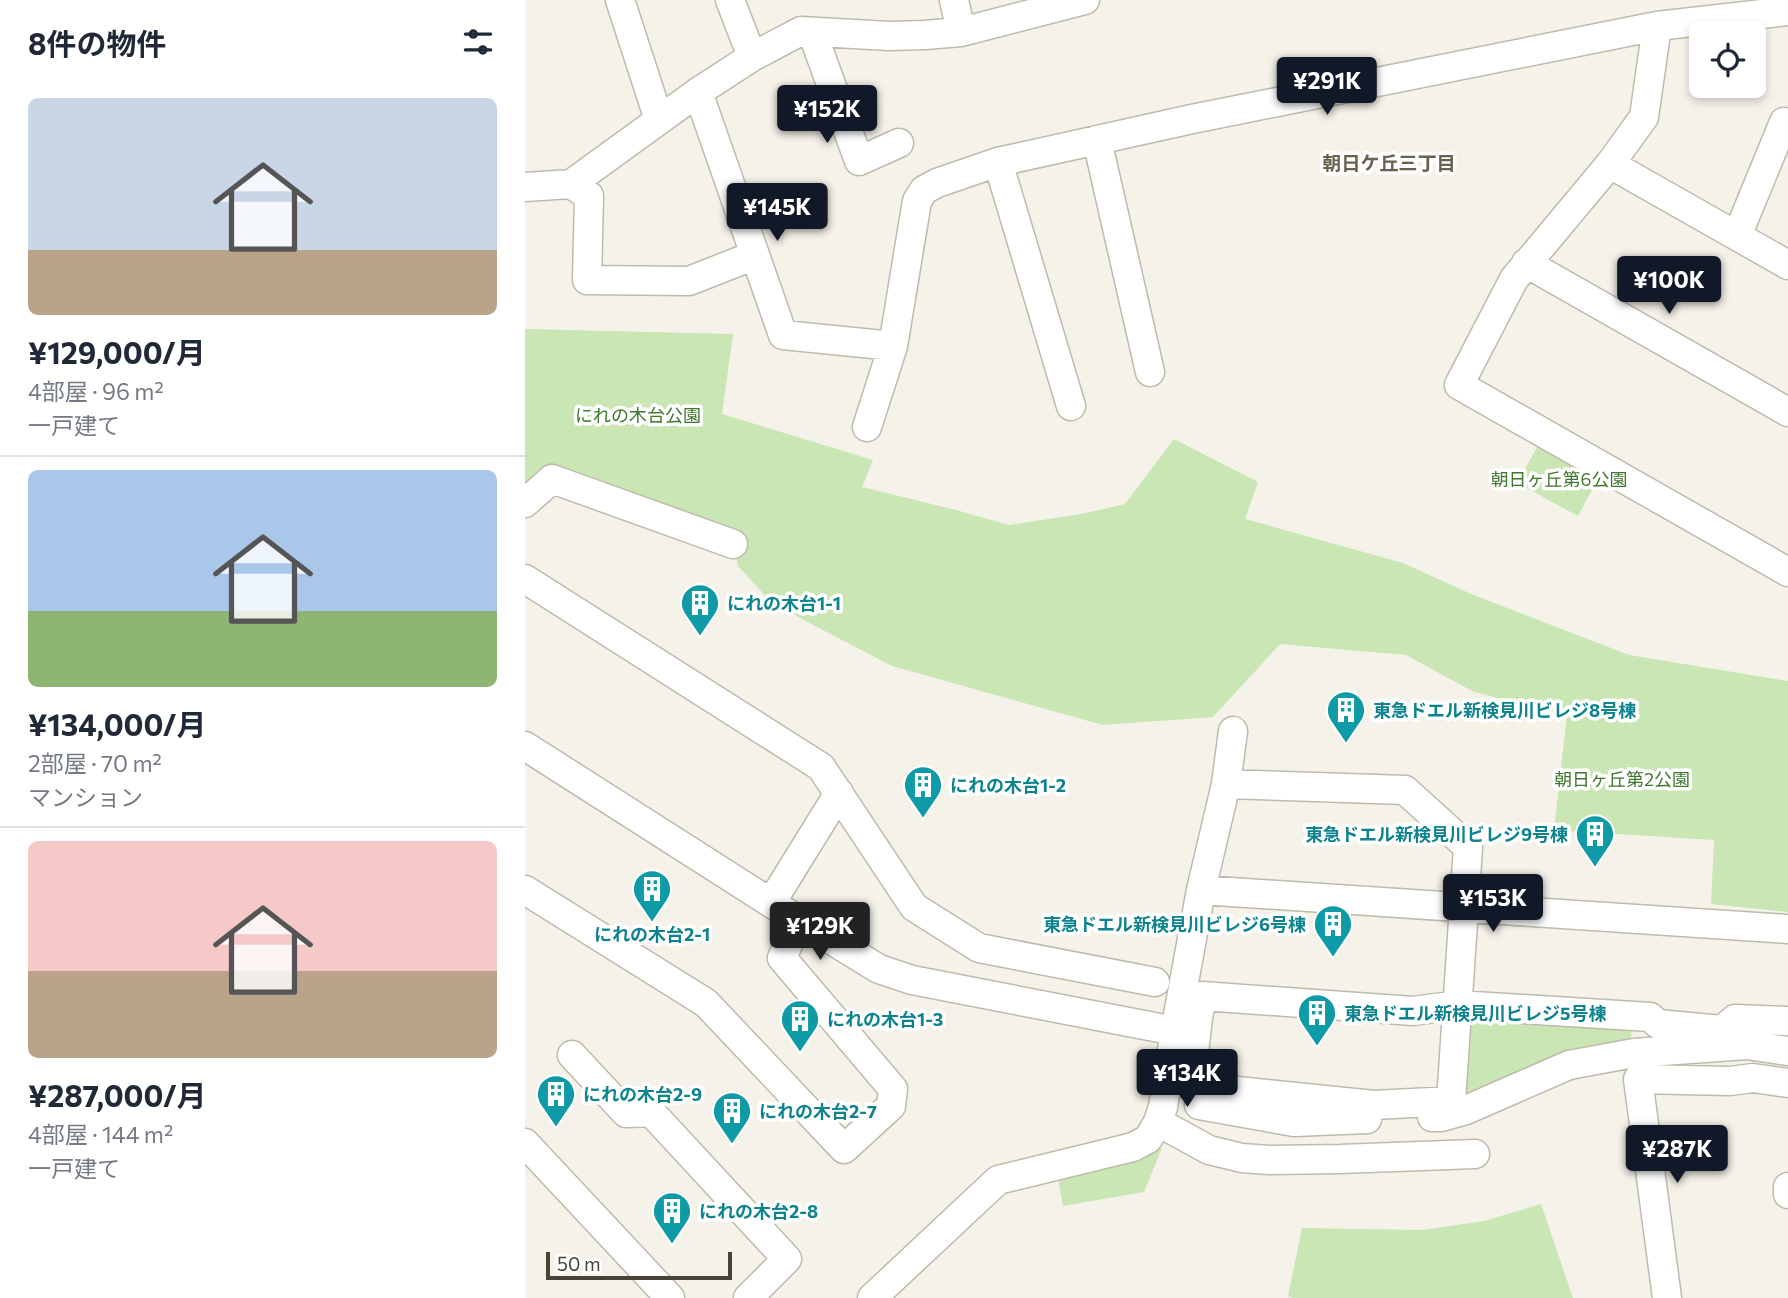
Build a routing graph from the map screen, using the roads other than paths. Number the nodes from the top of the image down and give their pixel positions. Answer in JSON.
{"nodes":[{"id":1,"x":620,"y":0,"type":"edge"},
{"id":2,"x":730,"y":0,"type":"edge"},
{"id":3,"x":954,"y":0,"type":"edge"},
{"id":4,"x":1085,"y":0,"type":"edge"},
{"id":5,"x":1056,"y":4,"type":"edge"},
{"id":6,"x":1788,"y":10,"type":"edge"},
{"id":7,"x":1657,"y":26,"type":"junction"},
{"id":8,"x":812,"y":32,"type":"junction"},
{"id":9,"x":961,"y":32,"type":"junction"},
{"id":10,"x":752,"y":57,"type":"junction"},
{"id":11,"x":698,"y":92,"type":"junction"},
{"id":12,"x":659,"y":120,"type":"junction"},
{"id":13,"x":1788,"y":124,"type":"edge"},
{"id":14,"x":1097,"y":140,"type":"junction"},
{"id":15,"x":899,"y":143,"type":"dead end"},
{"id":16,"x":998,"y":162,"type":"junction"},
{"id":17,"x":1610,"y":164,"type":"junction"},
{"id":18,"x":571,"y":184,"type":"junction"},
{"id":19,"x":525,"y":187,"type":"edge"},
{"id":20,"x":1737,"y":236,"type":"junction"},
{"id":21,"x":755,"y":255,"type":"junction"},
{"id":22,"x":1526,"y":263,"type":"junction"},
{"id":23,"x":1788,"y":265,"type":"edge"},
{"id":24,"x":894,"y":346,"type":"junction"},
{"id":25,"x":1150,"y":372,"type":"dead end"},
{"id":26,"x":1071,"y":406,"type":"dead end"},
{"id":27,"x":1788,"y":412,"type":"edge"},
{"id":28,"x":867,"y":427,"type":"dead end"},
{"id":29,"x":525,"y":503,"type":"edge"},
{"id":30,"x":733,"y":544,"type":"dead end"},
{"id":31,"x":1788,"y":572,"type":"edge"},
{"id":32,"x":525,"y":579,"type":"edge"},
{"id":33,"x":1233,"y":731,"type":"dead end"},
{"id":34,"x":525,"y":746,"type":"edge"},
{"id":35,"x":1226,"y":784,"type":"junction"},
{"id":36,"x":839,"y":793,"type":"junction"},
{"id":37,"x":525,"y":890,"type":"edge"},
{"id":38,"x":1201,"y":890,"type":"junction"},
{"id":39,"x":771,"y":903,"type":"junction"},
{"id":40,"x":1464,"y":908,"type":"junction"},
{"id":41,"x":799,"y":920,"type":"junction"},
{"id":42,"x":1788,"y":929,"type":"edge"},
{"id":43,"x":1155,"y":982,"type":"dead end"},
{"id":44,"x":1458,"y":1005,"type":"junction"},
{"id":45,"x":1788,"y":1021,"type":"edge"},
{"id":46,"x":1174,"y":1031,"type":"junction"},
{"id":47,"x":1788,"y":1051,"type":"edge"},
{"id":48,"x":572,"y":1055,"type":"dead end"},
{"id":49,"x":1788,"y":1083,"type":"edge"},
{"id":50,"x":1160,"y":1114,"type":"junction"},
{"id":51,"x":525,"y":1143,"type":"edge"},
{"id":52,"x":1475,"y":1154,"type":"dead end"},
{"id":53,"x":1788,"y":1187,"type":"edge"},
{"id":54,"x":1788,"y":1194,"type":"edge"},
{"id":55,"x":670,"y":1298,"type":"edge"},
{"id":56,"x":748,"y":1298,"type":"edge"},
{"id":57,"x":872,"y":1298,"type":"edge"},
{"id":58,"x":1667,"y":1298,"type":"edge"}],
"edges":[{"from":1,"to":12,"type":"street"},
{"from":2,"to":10,"type":"street"},
{"from":3,"to":9,"type":"street"},
{"from":4,"to":5,"type":"street"},
{"from":5,"to":9,"type":"street"},
{"from":6,"to":7,"type":"street"},
{"from":7,"to":14,"type":"street"},
{"from":7,"to":17,"type":"street"},
{"from":8,"to":9,"type":"street"},
{"from":8,"to":10,"type":"street"},
{"from":8,"to":15,"type":"street"},
{"from":10,"to":11,"type":"street"},
{"from":11,"to":12,"type":"street"},
{"from":11,"to":21,"type":"street"},
{"from":12,"to":18,"type":"street"},
{"from":13,"to":20,"type":"street"},
{"from":14,"to":16,"type":"street"},
{"from":14,"to":25,"type":"street"},
{"from":16,"to":24,"type":"street"},
{"from":16,"to":26,"type":"street"},
{"from":17,"to":20,"type":"street"},
{"from":17,"to":22,"type":"street"},
{"from":18,"to":19,"type":"street"},
{"from":18,"to":21,"type":"street"},
{"from":20,"to":23,"type":"street"},
{"from":21,"to":24,"type":"street"},
{"from":22,"to":27,"type":"street"},
{"from":22,"to":31,"type":"street"},
{"from":24,"to":28,"type":"street"},
{"from":29,"to":30,"type":"street"},
{"from":32,"to":36,"type":"street"},
{"from":33,"to":35,"type":"street"},
{"from":34,"to":39,"type":"street"},
{"from":35,"to":38,"type":"street"},
{"from":35,"to":40,"type":"street"},
{"from":36,"to":39,"type":"street"},
{"from":36,"to":43,"type":"street"},
{"from":37,"to":41,"type":"street"},
{"from":38,"to":40,"type":"street"},
{"from":38,"to":46,"type":"street"},
{"from":39,"to":41,"type":"street"},
{"from":40,"to":42,"type":"street"},
{"from":40,"to":44,"type":"street"},
{"from":41,"to":46,"type":"street"},
{"from":44,"to":44,"type":"street"},
{"from":44,"to":45,"type":"street"},
{"from":46,"to":50,"type":"street"},
{"from":47,"to":50,"type":"street"},
{"from":48,"to":56,"type":"street"},
{"from":49,"to":58,"type":"street"},
{"from":50,"to":52,"type":"street"},
{"from":50,"to":57,"type":"street"},
{"from":51,"to":55,"type":"street"},
{"from":53,"to":54,"type":"street"}]}
